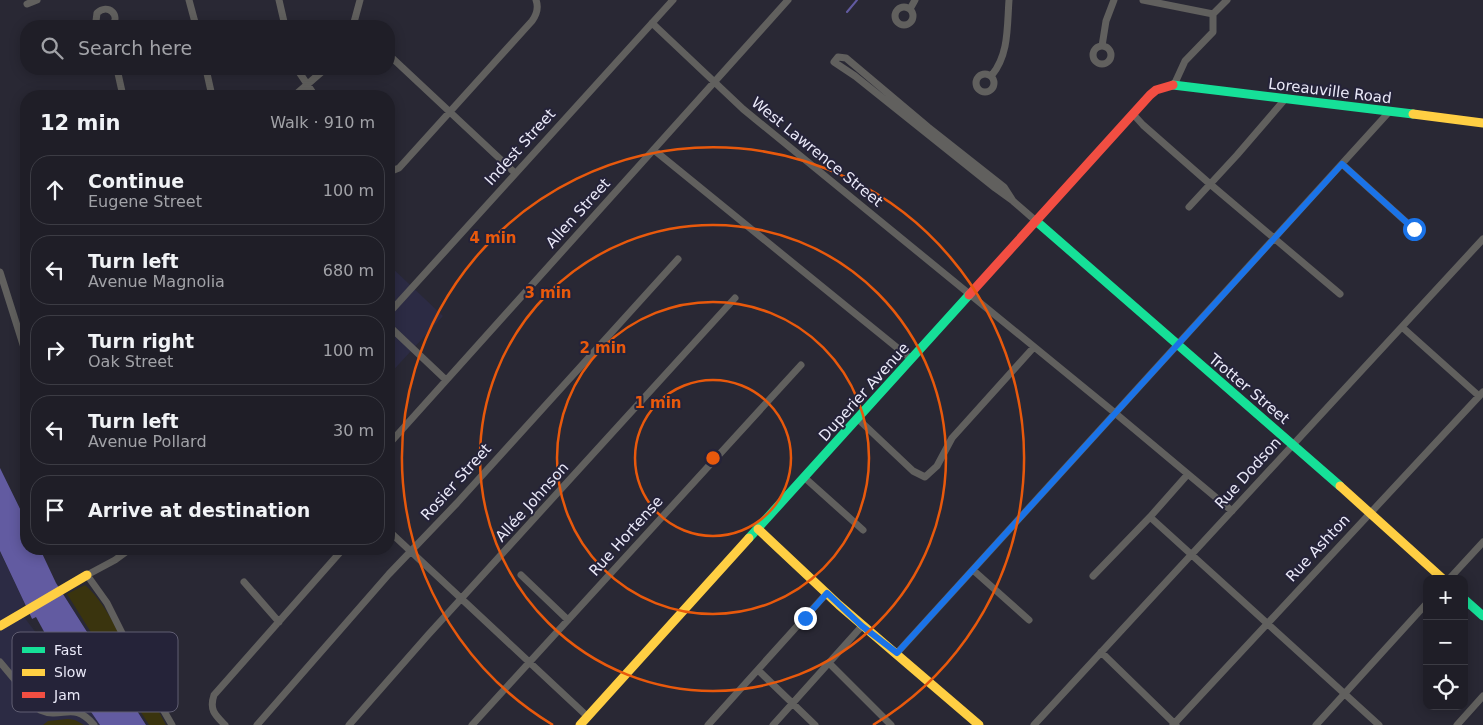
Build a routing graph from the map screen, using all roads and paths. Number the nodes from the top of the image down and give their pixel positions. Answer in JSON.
{"nodes":[{"id":1,"x":37,"y":0,"type":"edge"},
{"id":2,"x":101,"y":0,"type":"edge"},
{"id":3,"x":189,"y":0,"type":"edge"},
{"id":4,"x":279,"y":0,"type":"edge"},
{"id":5,"x":360,"y":0,"type":"edge"},
{"id":6,"x":536,"y":0,"type":"edge"},
{"id":7,"x":673,"y":0,"type":"edge"},
{"id":8,"x":788,"y":0,"type":"edge"},
{"id":9,"x":915,"y":0,"type":"edge"},
{"id":10,"x":1009,"y":0,"type":"edge"},
{"id":11,"x":1114,"y":0,"type":"edge"},
{"id":12,"x":1142,"y":0,"type":"edge"},
{"id":13,"x":1227,"y":0,"type":"edge"},
{"id":14,"x":27,"y":4,"type":"dead end"},
{"id":15,"x":104,"y":9,"type":"junction"},
{"id":16,"x":910,"y":9,"type":"dead end"},
{"id":17,"x":1213,"y":14,"type":"junction"},
{"id":18,"x":96,"y":20,"type":"edge"},
{"id":19,"x":116,"y":20,"type":"edge"},
{"id":20,"x":194,"y":20,"type":"edge"},
{"id":21,"x":284,"y":20,"type":"edge"},
{"id":22,"x":355,"y":20,"type":"edge"},
{"id":23,"x":652,"y":23,"type":"junction"},
{"id":24,"x":1102,"y":46,"type":"dead end"},
{"id":25,"x":395,"y":61,"type":"edge"},
{"id":26,"x":118,"y":75,"type":"edge"},
{"id":27,"x":207,"y":75,"type":"edge"},
{"id":28,"x":301,"y":75,"type":"edge"},
{"id":29,"x":319,"y":75,"type":"edge"},
{"id":30,"x":992,"y":75,"type":"dead end"},
{"id":31,"x":714,"y":82,"type":"junction"},
{"id":32,"x":869,"y":83,"type":"junction"},
{"id":33,"x":1174,"y":85,"type":"junction"},
{"id":34,"x":307,"y":86,"type":"junction"},
{"id":35,"x":122,"y":90,"type":"edge"},
{"id":36,"x":211,"y":90,"type":"edge"},
{"id":37,"x":302,"y":90,"type":"edge"},
{"id":38,"x":310,"y":90,"type":"edge"},
{"id":39,"x":1286,"y":98,"type":"junction"},
{"id":40,"x":450,"y":111,"type":"junction"},
{"id":41,"x":1389,"y":112,"type":"junction"},
{"id":42,"x":1133,"y":114,"type":"junction"},
{"id":43,"x":1483,"y":123,"type":"edge"},
{"id":44,"x":654,"y":150,"type":"junction"},
{"id":45,"x":1342,"y":164,"type":"junction"},
{"id":46,"x":395,"y":170,"type":"edge"},
{"id":47,"x":515,"y":173,"type":"junction"},
{"id":48,"x":1210,"y":184,"type":"junction"},
{"id":49,"x":1189,"y":207,"type":"dead end"},
{"id":50,"x":1036,"y":221,"type":"junction"},
{"id":51,"x":1414,"y":229,"type":"dead end"},
{"id":52,"x":1274,"y":239,"type":"junction"},
{"id":53,"x":1483,"y":239,"type":"edge"},
{"id":54,"x":678,"y":259,"type":"dead end"},
{"id":55,"x":0,"y":272,"type":"edge"},
{"id":56,"x":971,"y":294,"type":"junction"},
{"id":57,"x":1340,"y":294,"type":"dead end"},
{"id":58,"x":736,"y":298,"type":"dead end"},
{"id":59,"x":395,"y":305,"type":"edge"},
{"id":60,"x":1402,"y":327,"type":"junction"},
{"id":61,"x":395,"y":332,"type":"edge"},
{"id":62,"x":20,"y":335,"type":"edge"},
{"id":63,"x":1177,"y":345,"type":"junction"},
{"id":64,"x":1034,"y":347,"type":"junction"},
{"id":65,"x":911,"y":359,"type":"junction"},
{"id":66,"x":801,"y":365,"type":"dead end"},
{"id":67,"x":446,"y":380,"type":"junction"},
{"id":68,"x":1481,"y":394,"type":"edge"},
{"id":69,"x":1115,"y":412,"type":"junction"},
{"id":70,"x":858,"y":419,"type":"junction"},
{"id":71,"x":395,"y":437,"type":"edge"},
{"id":72,"x":1293,"y":444,"type":"junction"},
{"id":73,"x":1188,"y":474,"type":"junction"},
{"id":74,"x":805,"y":478,"type":"junction"},
{"id":75,"x":1232,"y":512,"type":"junction"},
{"id":76,"x":1370,"y":513,"type":"junction"},
{"id":77,"x":1150,"y":517,"type":"junction"},
{"id":78,"x":758,"y":529,"type":"junction"},
{"id":79,"x":863,"y":530,"type":"dead end"},
{"id":80,"x":395,"y":537,"type":"edge"},
{"id":81,"x":1483,"y":542,"type":"edge"},
{"id":82,"x":411,"y":552,"type":"junction"},
{"id":83,"x":122,"y":555,"type":"edge"},
{"id":84,"x":338,"y":555,"type":"edge"},
{"id":85,"x":1193,"y":555,"type":"junction"},
{"id":86,"x":973,"y":570,"type":"junction"},
{"id":87,"x":87,"y":575,"type":"junction"},
{"id":88,"x":521,"y":575,"type":"dead end"},
{"id":89,"x":1439,"y":575,"type":"edge"},
{"id":90,"x":1453,"y":575,"type":"edge"},
{"id":91,"x":1093,"y":576,"type":"dead end"},
{"id":92,"x":244,"y":582,"type":"dead end"},
{"id":93,"x":827,"y":593,"type":"junction"},
{"id":94,"x":462,"y":599,"type":"junction"},
{"id":95,"x":1468,"y":603,"type":"edge"},
{"id":96,"x":1423,"y":607,"type":"edge"},
{"id":97,"x":1483,"y":616,"type":"edge"},
{"id":98,"x":568,"y":620,"type":"junction"},
{"id":99,"x":1029,"y":620,"type":"dead end"},
{"id":100,"x":279,"y":622,"type":"junction"},
{"id":101,"x":1267,"y":622,"type":"junction"},
{"id":102,"x":0,"y":626,"type":"edge"},
{"id":103,"x":862,"y":626,"type":"junction"},
{"id":104,"x":122,"y":632,"type":"edge"},
{"id":105,"x":1101,"y":652,"type":"junction"},
{"id":106,"x":897,"y":653,"type":"junction"},
{"id":107,"x":0,"y":662,"type":"edge"},
{"id":108,"x":529,"y":662,"type":"junction"},
{"id":109,"x":828,"y":663,"type":"junction"},
{"id":110,"x":758,"y":670,"type":"junction"},
{"id":111,"x":12,"y":676,"type":"edge"},
{"id":112,"x":1345,"y":694,"type":"junction"},
{"id":113,"x":1483,"y":696,"type":"edge"},
{"id":114,"x":792,"y":702,"type":"junction"},
{"id":115,"x":45,"y":712,"type":"edge"},
{"id":116,"x":60,"y":712,"type":"edge"},
{"id":117,"x":74,"y":712,"type":"edge"},
{"id":118,"x":164,"y":712,"type":"edge"},
{"id":119,"x":588,"y":717,"type":"junction"},
{"id":120,"x":94,"y":725,"type":"edge"},
{"id":121,"x":172,"y":725,"type":"edge"},
{"id":122,"x":225,"y":725,"type":"edge"},
{"id":123,"x":256,"y":725,"type":"edge"},
{"id":124,"x":349,"y":725,"type":"edge"},
{"id":125,"x":472,"y":725,"type":"edge"},
{"id":126,"x":580,"y":725,"type":"edge"},
{"id":127,"x":708,"y":725,"type":"edge"},
{"id":128,"x":773,"y":725,"type":"edge"},
{"id":129,"x":815,"y":725,"type":"edge"},
{"id":130,"x":890,"y":725,"type":"edge"},
{"id":131,"x":979,"y":725,"type":"edge"},
{"id":132,"x":1034,"y":725,"type":"edge"},
{"id":133,"x":1175,"y":725,"type":"edge"},
{"id":134,"x":1316,"y":725,"type":"edge"},
{"id":135,"x":1379,"y":725,"type":"edge"},
{"id":136,"x":1457,"y":725,"type":"edge"}],
"edges":[{"from":1,"to":14,"type":"street"},
{"from":2,"to":15,"type":"street"},
{"from":3,"to":20,"type":"street"},
{"from":4,"to":21,"type":"street"},
{"from":5,"to":22,"type":"street"},
{"from":6,"to":40,"type":"street"},
{"from":7,"to":23,"type":"street","name":"Indest Street"},
{"from":8,"to":31,"type":"street","name":"Allen Street"},
{"from":9,"to":16,"type":"street"},
{"from":10,"to":30,"type":"street"},
{"from":11,"to":24,"type":"street"},
{"from":12,"to":17,"type":"street"},
{"from":13,"to":17,"type":"street"},
{"from":15,"to":18,"type":"street"},
{"from":15,"to":19,"type":"street"},
{"from":17,"to":33,"type":"street"},
{"from":23,"to":31,"type":"street","name":"West Lawrence Street"},
{"from":23,"to":47,"type":"street","name":"Indest Street"},
{"from":25,"to":40,"type":"street"},
{"from":26,"to":35,"type":"street"},
{"from":27,"to":36,"type":"street"},
{"from":28,"to":34,"type":"street"},
{"from":29,"to":34,"type":"street"},
{"from":31,"to":44,"type":"street","name":"Allen Street"},
{"from":31,"to":56,"type":"street","name":"West Lawrence Street"},
{"from":32,"to":32,"type":"street"},
{"from":32,"to":50,"type":"street"},
{"from":33,"to":39,"type":"main road","name":"Loreauville Road"},
{"from":33,"to":42,"type":"main road","name":"Duperier Avenue"},
{"from":34,"to":37,"type":"street"},
{"from":34,"to":38,"type":"street"},
{"from":39,"to":41,"type":"main road","name":"Loreauville Road"},
{"from":39,"to":48,"type":"street"},
{"from":40,"to":46,"type":"street"},
{"from":40,"to":47,"type":"street"},
{"from":41,"to":43,"type":"main road","name":"Loreauville Road"},
{"from":41,"to":45,"type":"street"},
{"from":42,"to":48,"type":"street"},
{"from":42,"to":50,"type":"main road","name":"Duperier Avenue"},
{"from":44,"to":65,"type":"street"},
{"from":44,"to":67,"type":"street","name":"Allen Street"},
{"from":45,"to":51,"type":"street"},
{"from":45,"to":52,"type":"street"},
{"from":47,"to":59,"type":"street","name":"Indest Street"},
{"from":48,"to":49,"type":"street"},
{"from":48,"to":52,"type":"street"},
{"from":50,"to":56,"type":"main road","name":"Duperier Avenue"},
{"from":50,"to":63,"type":"main road","name":"Trotter Street"},
{"from":52,"to":57,"type":"street"},
{"from":52,"to":63,"type":"street"},
{"from":53,"to":60,"type":"street","name":"Rue Dodson"},
{"from":54,"to":82,"type":"street","name":"Rosier Street"},
{"from":55,"to":62,"type":"street"},
{"from":56,"to":64,"type":"street","name":"West Lawrence Street"},
{"from":56,"to":65,"type":"main road","name":"Duperier Avenue"},
{"from":58,"to":94,"type":"street","name":"Allée Johnson"},
{"from":60,"to":68,"type":"street"},
{"from":60,"to":72,"type":"street","name":"Rue Dodson"},
{"from":61,"to":67,"type":"street"},
{"from":63,"to":69,"type":"street"},
{"from":63,"to":72,"type":"main road","name":"Trotter Street"},
{"from":64,"to":69,"type":"street","name":"West Lawrence Street"},
{"from":64,"to":70,"type":"street"},
{"from":65,"to":70,"type":"main road","name":"Duperier Avenue"},
{"from":66,"to":98,"type":"street","name":"Rue Hortense"},
{"from":67,"to":71,"type":"street","name":"Allen Street"},
{"from":68,"to":76,"type":"street","name":"Rue Ashton"},
{"from":69,"to":73,"type":"street","name":"West Lawrence Street"},
{"from":69,"to":86,"type":"street"},
{"from":70,"to":74,"type":"main road","name":"Duperier Avenue"},
{"from":72,"to":75,"type":"street","name":"Rue Dodson"},
{"from":72,"to":76,"type":"main road","name":"Trotter Street"},
{"from":73,"to":75,"type":"street","name":"West Lawrence Street"},
{"from":73,"to":77,"type":"street"},
{"from":74,"to":78,"type":"main road","name":"Duperier Avenue"},
{"from":74,"to":79,"type":"street"},
{"from":75,"to":85,"type":"street","name":"Rue Dodson"},
{"from":76,"to":89,"type":"main road","name":"Trotter Street"},
{"from":76,"to":101,"type":"street","name":"Rue Ashton"},
{"from":77,"to":85,"type":"street"},
{"from":77,"to":91,"type":"street"},
{"from":78,"to":93,"type":"main road"},
{"from":78,"to":119,"type":"main road","name":"Duperier Avenue"},
{"from":80,"to":82,"type":"street"},
{"from":81,"to":90,"type":"street"},
{"from":82,"to":94,"type":"street"},
{"from":82,"to":123,"type":"street","name":"Rosier Street"},
{"from":83,"to":87,"type":"street"},
{"from":84,"to":100,"type":"street"},
{"from":85,"to":101,"type":"street"},
{"from":85,"to":105,"type":"street","name":"Rue Dodson"},
{"from":86,"to":99,"type":"street"},
{"from":86,"to":106,"type":"street"},
{"from":87,"to":102,"type":"main road"},
{"from":87,"to":104,"type":"street"},
{"from":88,"to":98,"type":"street"},
{"from":92,"to":100,"type":"street"},
{"from":93,"to":103,"type":"main road"},
{"from":93,"to":110,"type":"street"},
{"from":94,"to":108,"type":"street"},
{"from":94,"to":124,"type":"street","name":"Allée Johnson"},
{"from":95,"to":97,"type":"main road"},
{"from":96,"to":112,"type":"street"},
{"from":98,"to":108,"type":"street","name":"Rue Hortense"},
{"from":100,"to":122,"type":"street"},
{"from":101,"to":112,"type":"street"},
{"from":101,"to":133,"type":"street","name":"Rue Ashton"},
{"from":103,"to":106,"type":"main road"},
{"from":103,"to":109,"type":"street"},
{"from":105,"to":132,"type":"street","name":"Rue Dodson"},
{"from":105,"to":133,"type":"street"},
{"from":106,"to":131,"type":"main road"},
{"from":107,"to":111,"type":"street"},
{"from":108,"to":119,"type":"street"},
{"from":108,"to":125,"type":"street","name":"Rue Hortense"},
{"from":109,"to":114,"type":"street"},
{"from":109,"to":130,"type":"street"},
{"from":110,"to":114,"type":"street"},
{"from":110,"to":127,"type":"street"},
{"from":112,"to":134,"type":"street"},
{"from":112,"to":135,"type":"street"},
{"from":113,"to":136,"type":"street"},
{"from":114,"to":128,"type":"street"},
{"from":114,"to":129,"type":"street"},
{"from":115,"to":116,"type":"street"},
{"from":117,"to":120,"type":"street"},
{"from":118,"to":121,"type":"street"},
{"from":119,"to":126,"type":"main road","name":"Duperier Avenue"}]}
